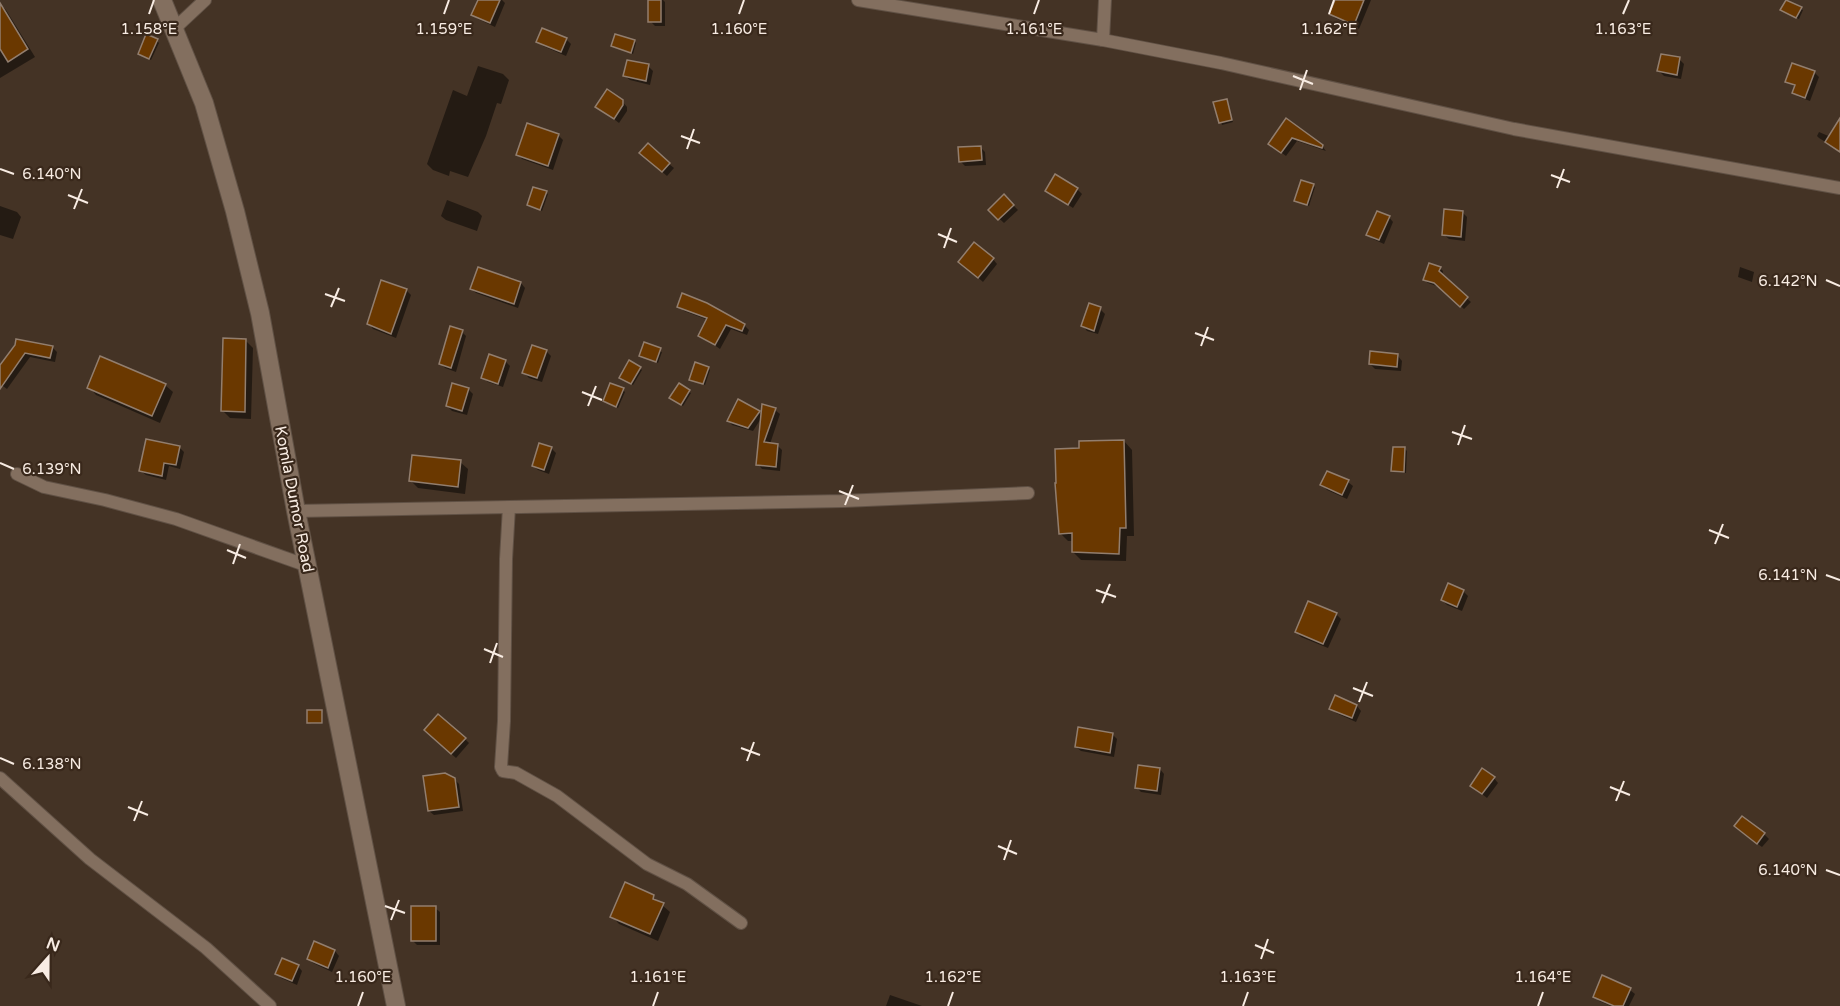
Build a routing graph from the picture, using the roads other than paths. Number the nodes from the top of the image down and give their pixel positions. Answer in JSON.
{"nodes":[{"id":1,"x":162,"y":0,"type":"edge"},
{"id":2,"x":205,"y":0,"type":"edge"},
{"id":3,"x":858,"y":0,"type":"edge"},
{"id":4,"x":1105,"y":0,"type":"edge"},
{"id":5,"x":174,"y":29,"type":"junction"},
{"id":6,"x":1103,"y":40,"type":"junction"},
{"id":7,"x":1840,"y":188,"type":"edge"},
{"id":8,"x":17,"y":474,"type":"dead end"},
{"id":9,"x":1028,"y":493,"type":"dead end"},
{"id":10,"x":509,"y":507,"type":"junction"},
{"id":11,"x":296,"y":511,"type":"junction"},
{"id":12,"x":308,"y":567,"type":"junction"},
{"id":13,"x":0,"y":778,"type":"edge"},
{"id":14,"x":741,"y":923,"type":"dead end"},
{"id":15,"x":270,"y":1006,"type":"edge"},
{"id":16,"x":396,"y":1006,"type":"edge"}],
"edges":[{"from":1,"to":5,"type":"street","name":"Komla Dumor Road"},
{"from":2,"to":5,"type":"street"},
{"from":3,"to":6,"type":"street"},
{"from":4,"to":6,"type":"street"},
{"from":5,"to":11,"type":"street","name":"Komla Dumor Road"},
{"from":6,"to":7,"type":"street"},
{"from":8,"to":12,"type":"street"},
{"from":9,"to":10,"type":"street"},
{"from":10,"to":11,"type":"street"},
{"from":10,"to":14,"type":"street"},
{"from":11,"to":12,"type":"street","name":"Komla Dumor Road"},
{"from":12,"to":16,"type":"street","name":"Komla Dumor Road"},
{"from":13,"to":15,"type":"street"}]}
